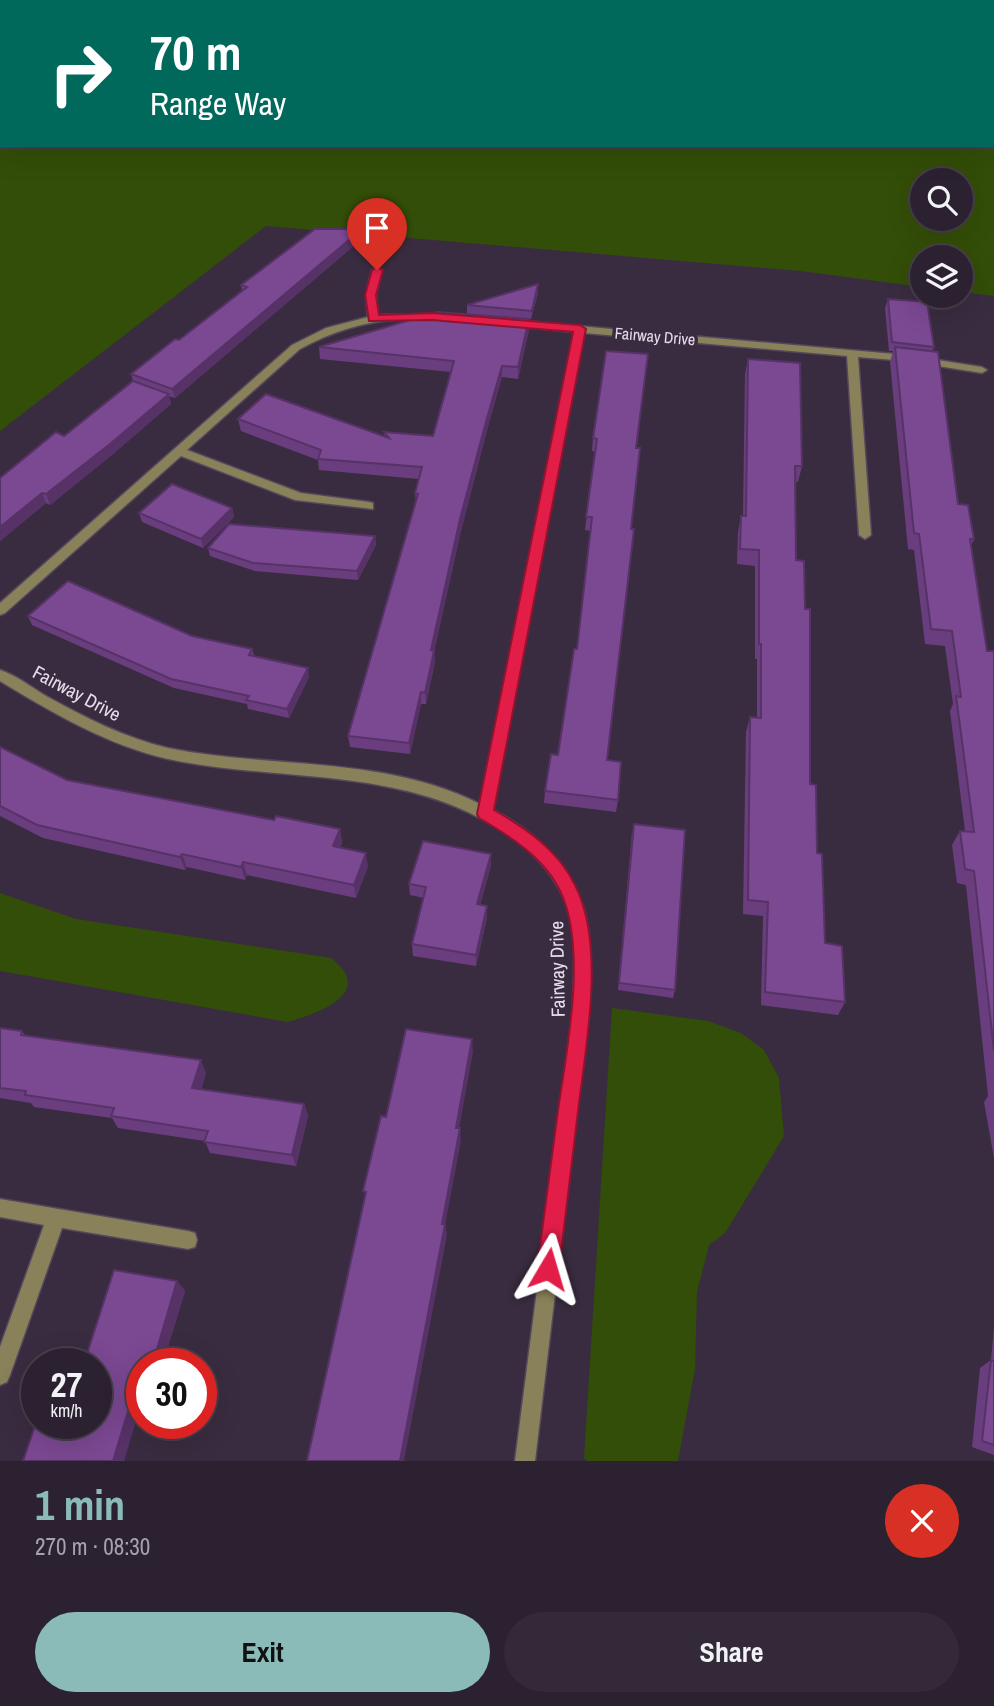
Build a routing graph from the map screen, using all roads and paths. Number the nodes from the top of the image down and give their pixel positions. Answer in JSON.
{"nodes":[{"id":1,"x":377,"y":270,"type":"dead end"},
{"id":2,"x":452,"y":318,"type":"edge"},
{"id":3,"x":373,"y":319,"type":"junction"},
{"id":4,"x":501,"y":322,"type":"edge"},
{"id":5,"x":580,"y":329,"type":"junction"},
{"id":6,"x":852,"y":353,"type":"junction"},
{"id":7,"x":982,"y":370,"type":"dead end"},
{"id":8,"x":179,"y":451,"type":"junction"},
{"id":9,"x":369,"y":506,"type":"dead end"},
{"id":10,"x":865,"y":535,"type":"dead end"},
{"id":11,"x":0,"y":610,"type":"edge"},
{"id":12,"x":0,"y":676,"type":"edge"},
{"id":13,"x":485,"y":814,"type":"junction"},
{"id":14,"x":0,"y":1208,"type":"edge"},
{"id":15,"x":56,"y":1218,"type":"junction"},
{"id":16,"x":188,"y":1240,"type":"dead end"},
{"id":17,"x":0,"y":1374,"type":"edge"},
{"id":18,"x":525,"y":1461,"type":"edge"}],
"edges":[{"from":1,"to":3,"type":"street"},
{"from":2,"to":3,"type":"street"},
{"from":3,"to":8,"type":"street"},
{"from":4,"to":5,"type":"street","name":"Fairway Drive"},
{"from":5,"to":6,"type":"street","name":"Fairway Drive"},
{"from":5,"to":13,"type":"street"},
{"from":6,"to":7,"type":"street","name":"Fairway Drive"},
{"from":6,"to":10,"type":"street"},
{"from":8,"to":9,"type":"street"},
{"from":8,"to":11,"type":"street"},
{"from":12,"to":13,"type":"street","name":"Fairway Drive"},
{"from":13,"to":18,"type":"street","name":"Fairway Drive"},
{"from":14,"to":15,"type":"street"},
{"from":15,"to":16,"type":"street"},
{"from":15,"to":17,"type":"street"}]}
